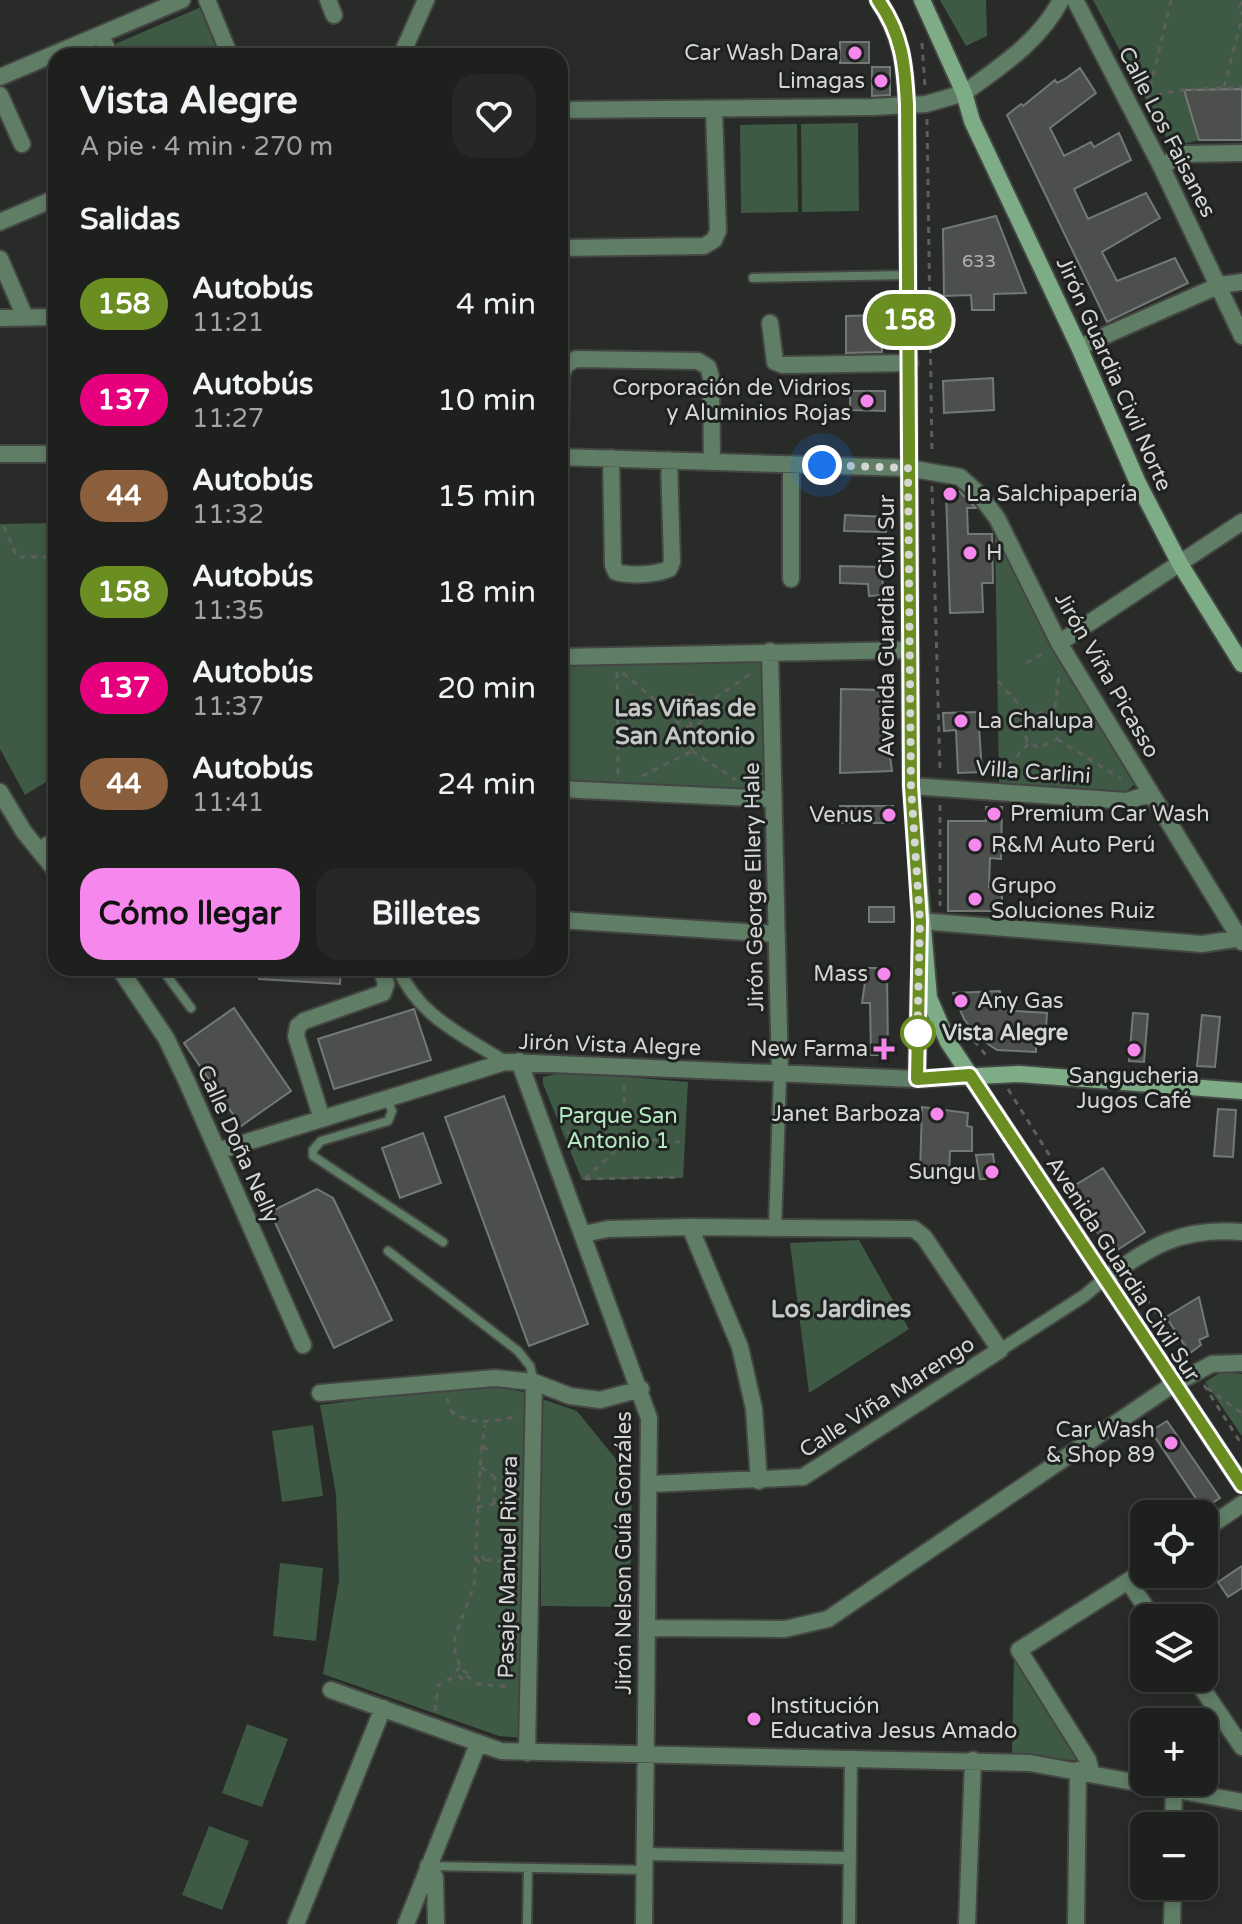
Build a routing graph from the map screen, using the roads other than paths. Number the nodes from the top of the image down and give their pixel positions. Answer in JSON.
{"nodes":[{"id":1,"x":182,"y":0,"type":"edge"},
{"id":2,"x":207,"y":0,"type":"edge"},
{"id":3,"x":426,"y":0,"type":"edge"},
{"id":4,"x":878,"y":0,"type":"edge"},
{"id":5,"x":922,"y":0,"type":"edge"},
{"id":6,"x":1061,"y":0,"type":"edge"},
{"id":7,"x":1075,"y":0,"type":"edge"},
{"id":8,"x":101,"y":35,"type":"junction"},
{"id":9,"x":70,"y":48,"type":"edge"},
{"id":10,"x":107,"y":48,"type":"edge"},
{"id":11,"x":227,"y":48,"type":"edge"},
{"id":12,"x":404,"y":48,"type":"edge"},
{"id":13,"x":48,"y":57,"type":"edge"},
{"id":14,"x":0,"y":77,"type":"edge"},
{"id":15,"x":964,"y":93,"type":"junction"},
{"id":16,"x":0,"y":95,"type":"edge"},
{"id":17,"x":907,"y":105,"type":"junction"},
{"id":18,"x":714,"y":109,"type":"junction"},
{"id":19,"x":568,"y":110,"type":"edge"},
{"id":20,"x":22,"y":144,"type":"dead end"},
{"id":21,"x":1242,"y":153,"type":"edge"},
{"id":22,"x":1161,"y":166,"type":"junction"},
{"id":23,"x":48,"y":201,"type":"edge"},
{"id":24,"x":0,"y":222,"type":"edge"},
{"id":25,"x":568,"y":248,"type":"edge"},
{"id":26,"x":0,"y":259,"type":"edge"},
{"id":27,"x":909,"y":275,"type":"junction"},
{"id":28,"x":753,"y":278,"type":"dead end"},
{"id":29,"x":1242,"y":282,"type":"edge"},
{"id":30,"x":1220,"y":285,"type":"junction"},
{"id":31,"x":25,"y":317,"type":"junction"},
{"id":32,"x":48,"y":317,"type":"edge"},
{"id":33,"x":0,"y":318,"type":"edge"},
{"id":34,"x":770,"y":323,"type":"dead end"},
{"id":35,"x":1242,"y":336,"type":"edge"},
{"id":36,"x":1079,"y":347,"type":"junction"},
{"id":37,"x":568,"y":363,"type":"edge"},
{"id":38,"x":910,"y":363,"type":"junction"},
{"id":39,"x":0,"y":454,"type":"edge"},
{"id":40,"x":48,"y":454,"type":"edge"},
{"id":41,"x":568,"y":457,"type":"edge"},
{"id":42,"x":611,"y":458,"type":"junction"},
{"id":43,"x":669,"y":460,"type":"junction"},
{"id":44,"x":712,"y":462,"type":"junction"},
{"id":45,"x":791,"y":464,"type":"junction"},
{"id":46,"x":908,"y":468,"type":"junction"},
{"id":47,"x":1242,"y":522,"type":"edge"},
{"id":48,"x":1180,"y":564,"type":"junction"},
{"id":49,"x":791,"y":579,"type":"dead end"},
{"id":50,"x":1055,"y":646,"type":"junction"},
{"id":51,"x":909,"y":650,"type":"junction"},
{"id":52,"x":568,"y":657,"type":"edge"},
{"id":53,"x":766,"y":658,"type":"junction"},
{"id":54,"x":1242,"y":664,"type":"edge"},
{"id":55,"x":911,"y":786,"type":"junction"},
{"id":56,"x":568,"y":789,"type":"edge"},
{"id":57,"x":0,"y":792,"type":"edge"},
{"id":58,"x":1150,"y":794,"type":"junction"},
{"id":59,"x":773,"y":799,"type":"junction"},
{"id":60,"x":48,"y":845,"type":"edge"},
{"id":61,"x":39,"y":850,"type":"junction"},
{"id":62,"x":48,"y":861,"type":"edge"},
{"id":63,"x":568,"y":921,"type":"edge"},
{"id":64,"x":920,"y":921,"type":"junction"},
{"id":65,"x":777,"y":934,"type":"junction"},
{"id":66,"x":1241,"y":940,"type":"edge"},
{"id":67,"x":124,"y":976,"type":"edge"},
{"id":68,"x":167,"y":976,"type":"edge"},
{"id":69,"x":384,"y":976,"type":"edge"},
{"id":70,"x":402,"y":976,"type":"edge"},
{"id":71,"x":191,"y":1008,"type":"dead end"},
{"id":72,"x":512,"y":1062,"type":"junction"},
{"id":73,"x":780,"y":1075,"type":"junction"},
{"id":74,"x":970,"y":1075,"type":"junction"},
{"id":75,"x":917,"y":1079,"type":"junction"},
{"id":76,"x":1242,"y":1091,"type":"edge"},
{"id":77,"x":387,"y":1099,"type":"junction"},
{"id":78,"x":322,"y":1119,"type":"junction"},
{"id":79,"x":218,"y":1151,"type":"junction"},
{"id":80,"x":690,"y":1227,"type":"junction"},
{"id":81,"x":775,"y":1228,"type":"junction"},
{"id":82,"x":1242,"y":1232,"type":"edge"},
{"id":83,"x":583,"y":1234,"type":"junction"},
{"id":84,"x":443,"y":1242,"type":"dead end"},
{"id":85,"x":388,"y":1251,"type":"dead end"},
{"id":86,"x":1103,"y":1280,"type":"junction"},
{"id":87,"x":303,"y":1345,"type":"dead end"},
{"id":88,"x":1000,"y":1350,"type":"junction"},
{"id":89,"x":1242,"y":1363,"type":"edge"},
{"id":90,"x":534,"y":1382,"type":"junction"},
{"id":91,"x":1172,"y":1385,"type":"junction"},
{"id":92,"x":641,"y":1389,"type":"junction"},
{"id":93,"x":320,"y":1393,"type":"dead end"},
{"id":94,"x":759,"y":1481,"type":"junction"},
{"id":95,"x":651,"y":1484,"type":"junction"},
{"id":96,"x":1242,"y":1485,"type":"edge"},
{"id":97,"x":1242,"y":1504,"type":"edge"},
{"id":98,"x":1218,"y":1520,"type":"edge"},
{"id":99,"x":1128,"y":1581,"type":"joint"},
{"id":100,"x":1144,"y":1604,"type":"edge"},
{"id":101,"x":648,"y":1628,"type":"junction"},
{"id":102,"x":331,"y":1690,"type":"dead end"},
{"id":103,"x":1205,"y":1692,"type":"edge"},
{"id":104,"x":383,"y":1708,"type":"junction"},
{"id":105,"x":478,"y":1744,"type":"junction"},
{"id":106,"x":1242,"y":1747,"type":"edge"},
{"id":107,"x":527,"y":1753,"type":"junction"},
{"id":108,"x":646,"y":1754,"type":"junction"},
{"id":109,"x":851,"y":1757,"type":"junction"},
{"id":110,"x":973,"y":1760,"type":"junction"},
{"id":111,"x":1084,"y":1771,"type":"junction"},
{"id":112,"x":1130,"y":1780,"type":"edge"},
{"id":113,"x":1213,"y":1796,"type":"edge"},
{"id":114,"x":1242,"y":1802,"type":"edge"},
{"id":115,"x":849,"y":1858,"type":"junction"},
{"id":116,"x":644,"y":1862,"type":"junction"},
{"id":117,"x":428,"y":1866,"type":"junction"},
{"id":118,"x":528,"y":1868,"type":"junction"},
{"id":119,"x":1173,"y":1900,"type":"edge"},
{"id":120,"x":296,"y":1924,"type":"edge"},
{"id":121,"x":406,"y":1924,"type":"edge"},
{"id":122,"x":436,"y":1924,"type":"edge"},
{"id":123,"x":527,"y":1924,"type":"edge"},
{"id":124,"x":644,"y":1924,"type":"edge"},
{"id":125,"x":849,"y":1924,"type":"edge"},
{"id":126,"x":967,"y":1924,"type":"edge"},
{"id":127,"x":1076,"y":1924,"type":"edge"},
{"id":128,"x":1172,"y":1924,"type":"edge"}],
"edges":[{"from":1,"to":8,"type":"street"},
{"from":2,"to":11,"type":"street"},
{"from":3,"to":12,"type":"street"},
{"from":4,"to":17,"type":"main road","name":"Avenida Guardia Civil Sur"},
{"from":5,"to":15,"type":"main road","name":"Jirón Guardia Civil Norte"},
{"from":6,"to":15,"type":"street"},
{"from":7,"to":22,"type":"street","name":"Calle Los Faisanes"},
{"from":8,"to":9,"type":"street"},
{"from":8,"to":10,"type":"street"},
{"from":13,"to":14,"type":"street"},
{"from":15,"to":17,"type":"street"},
{"from":15,"to":36,"type":"main road","name":"Jirón Guardia Civil Norte"},
{"from":16,"to":20,"type":"street"},
{"from":17,"to":18,"type":"street"},
{"from":17,"to":27,"type":"main road","name":"Avenida Guardia Civil Sur"},
{"from":18,"to":19,"type":"street"},
{"from":18,"to":25,"type":"street"},
{"from":21,"to":22,"type":"street"},
{"from":22,"to":30,"type":"street","name":"Calle Los Faisanes"},
{"from":23,"to":24,"type":"street"},
{"from":26,"to":31,"type":"street"},
{"from":27,"to":28,"type":"lane"},
{"from":27,"to":38,"type":"main road","name":"Avenida Guardia Civil Sur"},
{"from":29,"to":30,"type":"street"},
{"from":30,"to":35,"type":"street","name":"Calle Los Faisanes"},
{"from":30,"to":36,"type":"street"},
{"from":31,"to":32,"type":"street"},
{"from":31,"to":33,"type":"street"},
{"from":34,"to":38,"type":"street"},
{"from":36,"to":48,"type":"main road","name":"Jirón Guardia Civil Norte"},
{"from":37,"to":44,"type":"street"},
{"from":38,"to":46,"type":"main road","name":"Avenida Guardia Civil Sur"},
{"from":39,"to":40,"type":"street"},
{"from":41,"to":42,"type":"street","name":"Jirón Viña Picasso"},
{"from":42,"to":43,"type":"street","name":"Jirón Viña Picasso"},
{"from":42,"to":43,"type":"street"},
{"from":43,"to":44,"type":"street","name":"Jirón Viña Picasso"},
{"from":44,"to":45,"type":"street","name":"Jirón Viña Picasso"},
{"from":45,"to":46,"type":"street","name":"Jirón Viña Picasso"},
{"from":45,"to":49,"type":"street"},
{"from":46,"to":50,"type":"street","name":"Jirón Viña Picasso"},
{"from":46,"to":51,"type":"main road","name":"Avenida Guardia Civil Sur"},
{"from":47,"to":48,"type":"street"},
{"from":48,"to":50,"type":"street"},
{"from":48,"to":54,"type":"main road","name":"Jirón Guardia Civil Norte"},
{"from":50,"to":58,"type":"street","name":"Jirón Viña Picasso"},
{"from":51,"to":53,"type":"street"},
{"from":51,"to":55,"type":"main road","name":"Avenida Guardia Civil Sur"},
{"from":52,"to":53,"type":"street"},
{"from":53,"to":59,"type":"street","name":"Jirón George Ellery Hale"},
{"from":55,"to":58,"type":"street","name":"Villa Carlini"},
{"from":55,"to":64,"type":"main road","name":"Avenida Guardia Civil Sur"},
{"from":56,"to":59,"type":"street"},
{"from":57,"to":61,"type":"street"},
{"from":58,"to":66,"type":"street","name":"Jirón Viña Picasso"},
{"from":59,"to":65,"type":"street","name":"Jirón George Ellery Hale"},
{"from":60,"to":61,"type":"street"},
{"from":61,"to":62,"type":"street"},
{"from":63,"to":65,"type":"street"},
{"from":64,"to":66,"type":"street"},
{"from":64,"to":74,"type":"main road","name":"Avenida Guardia Civil Sur"},
{"from":64,"to":75,"type":"main road","name":"Avenida Guardia Civil Sur"},
{"from":65,"to":73,"type":"street","name":"Jirón George Ellery Hale"},
{"from":67,"to":79,"type":"street","name":"Calle Doña Nelly"},
{"from":68,"to":71,"type":"lane"},
{"from":69,"to":78,"type":"street"},
{"from":70,"to":72,"type":"street"},
{"from":72,"to":73,"type":"street","name":"Jirón Vista Alegre"},
{"from":72,"to":77,"type":"street","name":"Jirón Vista Alegre"},
{"from":72,"to":83,"type":"street","name":"Jirón Nelson Guía Gonzáles"},
{"from":73,"to":75,"type":"street","name":"Jirón Vista Alegre"},
{"from":73,"to":81,"type":"street"},
{"from":74,"to":75,"type":"main road"},
{"from":74,"to":76,"type":"main road"},
{"from":74,"to":86,"type":"main road","name":"Avenida Guardia Civil Sur"},
{"from":77,"to":78,"type":"street","name":"Jirón Vista Alegre"},
{"from":77,"to":84,"type":"lane"},
{"from":78,"to":79,"type":"street","name":"Jirón Vista Alegre"},
{"from":79,"to":87,"type":"street","name":"Calle Doña Nelly"},
{"from":80,"to":81,"type":"street","name":"Calle Viña Marengo"},
{"from":80,"to":83,"type":"street","name":"Calle Viña Marengo"},
{"from":80,"to":94,"type":"street"},
{"from":81,"to":88,"type":"street","name":"Calle Viña Marengo"},
{"from":82,"to":86,"type":"street"},
{"from":83,"to":92,"type":"street","name":"Jirón Nelson Guía Gonzáles"},
{"from":85,"to":90,"type":"lane"},
{"from":86,"to":88,"type":"street"},
{"from":86,"to":91,"type":"main road","name":"Avenida Guardia Civil Sur"},
{"from":88,"to":94,"type":"street","name":"Calle Viña Marengo"},
{"from":89,"to":91,"type":"street"},
{"from":90,"to":92,"type":"street"},
{"from":90,"to":93,"type":"street"},
{"from":90,"to":107,"type":"street","name":"Pasaje Manuel Rivera"},
{"from":91,"to":96,"type":"main road","name":"Avenida Guardia Civil Sur"},
{"from":91,"to":101,"type":"street"},
{"from":92,"to":95,"type":"street","name":"Jirón Nelson Guía Gonzáles"},
{"from":94,"to":95,"type":"street","name":"Calle Viña Marengo"},
{"from":95,"to":101,"type":"street","name":"Jirón Nelson Guía Gonzáles"},
{"from":97,"to":98,"type":"street"},
{"from":99,"to":100,"type":"street"},
{"from":99,"to":111,"type":"street"},
{"from":101,"to":108,"type":"street","name":"Jirón Nelson Guía Gonzáles"},
{"from":102,"to":104,"type":"street"},
{"from":103,"to":106,"type":"street"},
{"from":104,"to":105,"type":"street"},
{"from":104,"to":120,"type":"street"},
{"from":105,"to":107,"type":"street"},
{"from":105,"to":117,"type":"street"},
{"from":107,"to":108,"type":"street"},
{"from":108,"to":109,"type":"street"},
{"from":108,"to":116,"type":"street","name":"Jirón Nelson Guía Gonzáles"},
{"from":109,"to":110,"type":"street"},
{"from":109,"to":115,"type":"street"},
{"from":110,"to":111,"type":"street"},
{"from":110,"to":126,"type":"street"},
{"from":111,"to":112,"type":"street"},
{"from":111,"to":127,"type":"street"},
{"from":113,"to":114,"type":"street"},
{"from":115,"to":116,"type":"street"},
{"from":115,"to":125,"type":"street"},
{"from":116,"to":118,"type":"lane"},
{"from":116,"to":124,"type":"street","name":"Jirón Nelson Guía Gonzáles"},
{"from":117,"to":118,"type":"lane"},
{"from":117,"to":121,"type":"street"},
{"from":117,"to":122,"type":"street"},
{"from":118,"to":123,"type":"lane"},
{"from":119,"to":128,"type":"street"}]}
